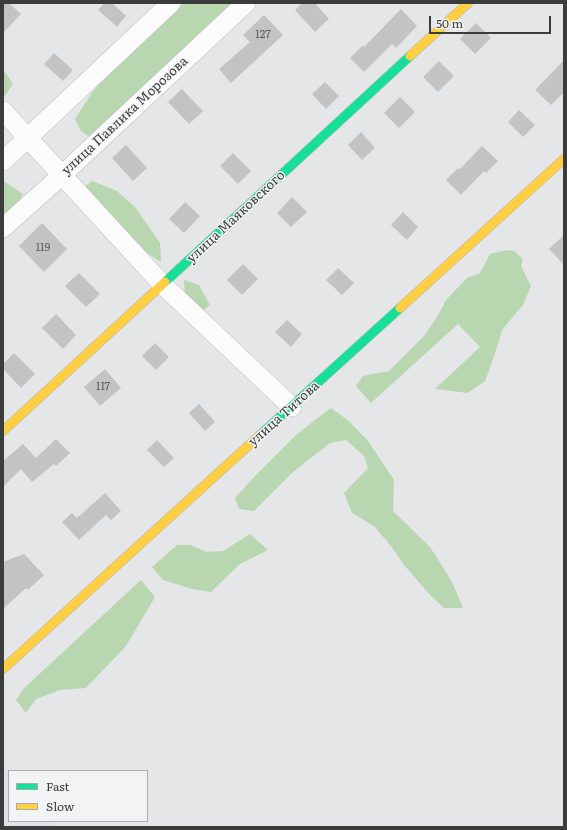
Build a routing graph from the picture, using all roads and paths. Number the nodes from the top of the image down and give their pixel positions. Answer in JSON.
{"nodes":[{"id":1,"x":171,"y":3,"type":"edge"},
{"id":2,"x":246,"y":3,"type":"edge"},
{"id":3,"x":468,"y":3,"type":"edge"},
{"id":4,"x":3,"y":111,"type":"edge"},
{"id":5,"x":28,"y":138,"type":"junction"},
{"id":6,"x":564,"y":158,"type":"edge"},
{"id":7,"x":3,"y":160,"type":"edge"},
{"id":8,"x":62,"y":175,"type":"junction"},
{"id":9,"x":3,"y":228,"type":"edge"},
{"id":10,"x":163,"y":285,"type":"junction"},
{"id":11,"x":292,"y":407,"type":"junction"},
{"id":12,"x":3,"y":431,"type":"edge"},
{"id":13,"x":3,"y":669,"type":"edge"}],
"edges":[{"from":1,"to":5,"type":"street"},
{"from":2,"to":8,"type":"street","name":"улица Павлика Морозова"},
{"from":3,"to":10,"type":"main road","name":"улица Маяковского"},
{"from":4,"to":5,"type":"street"},
{"from":5,"to":7,"type":"street"},
{"from":5,"to":8,"type":"street"},
{"from":6,"to":11,"type":"main road","name":"улица Титова"},
{"from":8,"to":9,"type":"street","name":"улица Павлика Морозова"},
{"from":8,"to":10,"type":"street"},
{"from":10,"to":11,"type":"street"},
{"from":10,"to":12,"type":"main road","name":"улица Маяковского"},
{"from":11,"to":13,"type":"main road","name":"улица Титова"}]}
